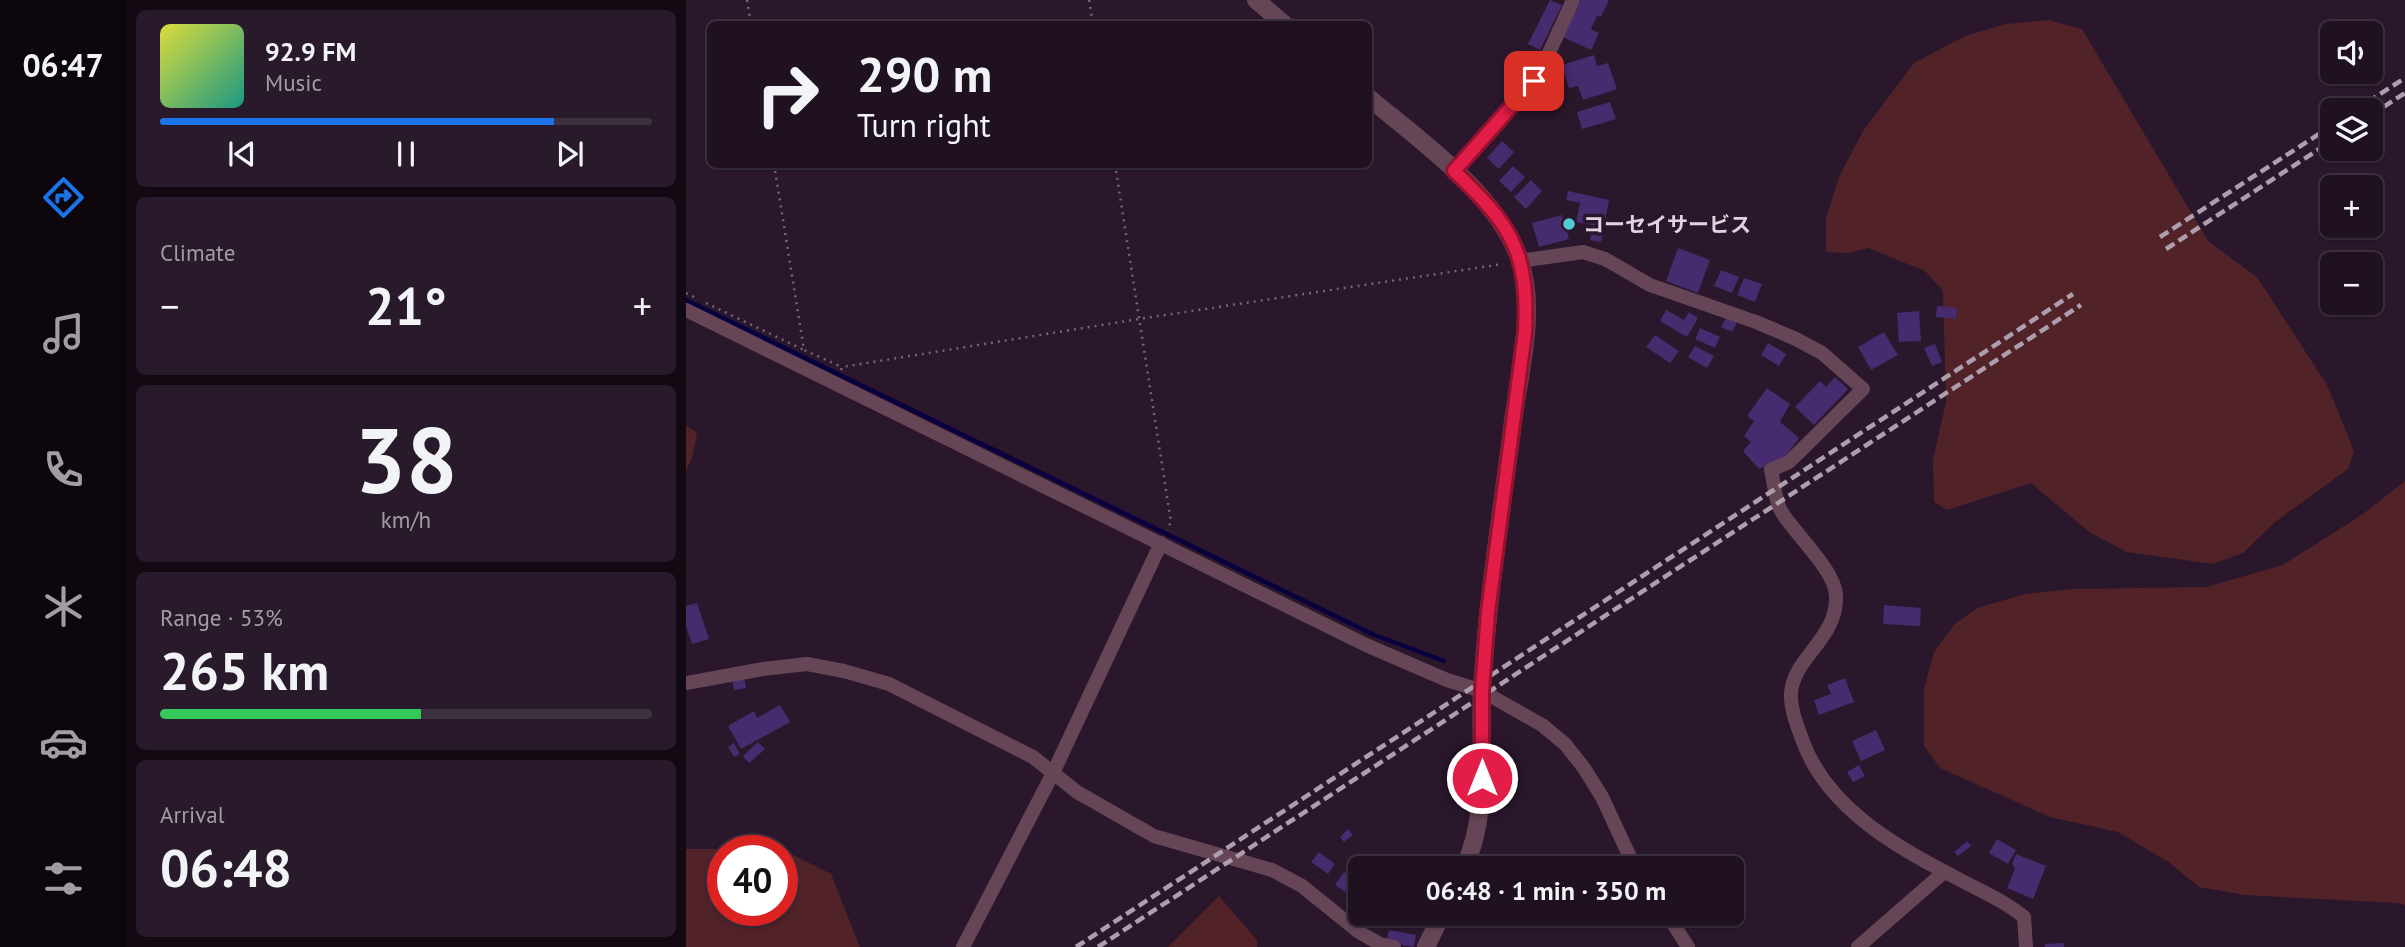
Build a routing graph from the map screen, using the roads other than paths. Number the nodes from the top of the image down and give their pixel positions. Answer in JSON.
{"nodes":[{"id":1,"x":1256,"y":0,"type":"edge"},
{"id":2,"x":1573,"y":0,"type":"edge"},
{"id":3,"x":1280,"y":21,"type":"edge"},
{"id":4,"x":1372,"y":100,"type":"edge"},
{"id":5,"x":1454,"y":171,"type":"junction"},
{"id":6,"x":1520,"y":261,"type":"junction"},
{"id":7,"x":686,"y":310,"type":"edge"},
{"id":8,"x":1161,"y":543,"type":"junction"},
{"id":9,"x":686,"y":683,"type":"edge"},
{"id":10,"x":1482,"y":691,"type":"junction"},
{"id":11,"x":1053,"y":773,"type":"junction"},
{"id":12,"x":1467,"y":856,"type":"edge"},
{"id":13,"x":1630,"y":856,"type":"edge"},
{"id":14,"x":1944,"y":872,"type":"junction"},
{"id":15,"x":1436,"y":926,"type":"edge"},
{"id":16,"x":1675,"y":926,"type":"edge"},
{"id":17,"x":1426,"y":946,"type":"edge"},
{"id":18,"x":963,"y":947,"type":"edge"},
{"id":19,"x":1394,"y":947,"type":"edge"},
{"id":20,"x":1689,"y":947,"type":"edge"},
{"id":21,"x":1858,"y":947,"type":"edge"},
{"id":22,"x":2026,"y":947,"type":"edge"}],
"edges":[{"from":1,"to":3,"type":"street"},
{"from":2,"to":5,"type":"street"},
{"from":4,"to":5,"type":"street"},
{"from":5,"to":6,"type":"street"},
{"from":6,"to":10,"type":"street"},
{"from":6,"to":14,"type":"street"},
{"from":7,"to":8,"type":"street"},
{"from":8,"to":10,"type":"street"},
{"from":8,"to":11,"type":"street"},
{"from":9,"to":11,"type":"street"},
{"from":10,"to":12,"type":"street"},
{"from":10,"to":13,"type":"street"},
{"from":11,"to":18,"type":"street"},
{"from":11,"to":19,"type":"street"},
{"from":14,"to":21,"type":"street"},
{"from":14,"to":22,"type":"street"},
{"from":15,"to":17,"type":"street"},
{"from":16,"to":20,"type":"street"}]}
